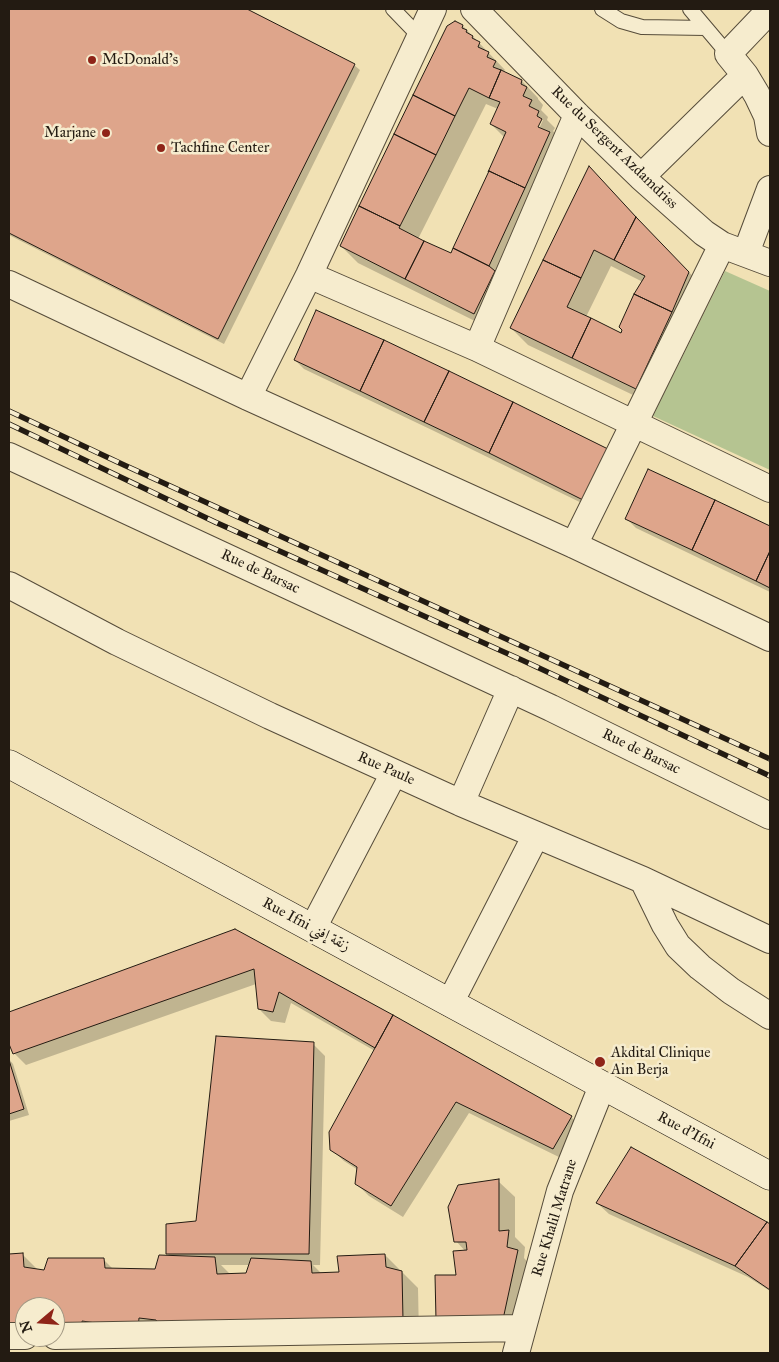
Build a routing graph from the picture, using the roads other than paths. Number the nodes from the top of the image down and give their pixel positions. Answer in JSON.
{"nodes":[{"id":1,"x":393,"y":9,"type":"edge"},
{"id":2,"x":433,"y":9,"type":"edge"},
{"id":3,"x":474,"y":9,"type":"edge"},
{"id":4,"x":602,"y":9,"type":"edge"},
{"id":5,"x":690,"y":9,"type":"edge"},
{"id":6,"x":770,"y":10,"type":"edge"},
{"id":7,"x":706,"y":28,"type":"junction"},
{"id":8,"x":420,"y":38,"type":"junction"},
{"id":9,"x":728,"y":54,"type":"junction"},
{"id":10,"x":757,"y":84,"type":"edge"},
{"id":11,"x":577,"y":115,"type":"junction"},
{"id":12,"x":770,"y":134,"type":"edge"},
{"id":13,"x":641,"y":177,"type":"junction"},
{"id":14,"x":770,"y":189,"type":"edge"},
{"id":15,"x":734,"y":249,"type":"junction"},
{"id":16,"x":770,"y":263,"type":"edge"},
{"id":17,"x":309,"y":275,"type":"junction"},
{"id":18,"x":9,"y":284,"type":"edge"},
{"id":19,"x":477,"y":348,"type":"junction"},
{"id":20,"x":248,"y":398,"type":"junction"},
{"id":21,"x":634,"y":423,"type":"junction"},
{"id":22,"x":9,"y":456,"type":"edge"},
{"id":23,"x":770,"y":489,"type":"edge"},
{"id":24,"x":574,"y":545,"type":"junction"},
{"id":25,"x":9,"y":585,"type":"edge"},
{"id":26,"x":770,"y":638,"type":"edge"},
{"id":27,"x":511,"y":689,"type":"junction"},
{"id":28,"x":9,"y":764,"type":"edge"},
{"id":29,"x":394,"y":772,"type":"junction"},
{"id":30,"x":461,"y":803,"type":"junction"},
{"id":31,"x":770,"y":816,"type":"edge"},
{"id":32,"x":536,"y":836,"type":"junction"},
{"id":33,"x":643,"y":880,"type":"junction"},
{"id":34,"x":313,"y":928,"type":"junction"},
{"id":35,"x":770,"y":940,"type":"edge"},
{"id":36,"x":450,"y":1003,"type":"junction"},
{"id":37,"x":770,"y":1016,"type":"edge"},
{"id":38,"x":602,"y":1086,"type":"junction"},
{"id":39,"x":770,"y":1176,"type":"edge"},
{"id":40,"x":522,"y":1328,"type":"junction"},
{"id":41,"x":65,"y":1336,"type":"edge"},
{"id":42,"x":516,"y":1353,"type":"edge"}],
"edges":[{"from":1,"to":8,"type":"lane"},
{"from":2,"to":8,"type":"street"},
{"from":3,"to":11,"type":"street","name":"Rue du Sergent Azdamdriss"},
{"from":4,"to":7,"type":"lane"},
{"from":5,"to":7,"type":"lane"},
{"from":6,"to":9,"type":"street"},
{"from":7,"to":9,"type":"lane"},
{"from":8,"to":17,"type":"street"},
{"from":9,"to":10,"type":"street"},
{"from":10,"to":12,"type":"street"},
{"from":10,"to":13,"type":"street"},
{"from":11,"to":13,"type":"street","name":"Rue du Sergent Azdamdriss"},
{"from":11,"to":19,"type":"street"},
{"from":13,"to":15,"type":"street","name":"Rue du Sergent Azdamdriss"},
{"from":14,"to":15,"type":"street"},
{"from":15,"to":16,"type":"street","name":"Rue du Sergent Azdamdriss"},
{"from":15,"to":21,"type":"street"},
{"from":17,"to":19,"type":"street"},
{"from":17,"to":20,"type":"street"},
{"from":18,"to":20,"type":"street"},
{"from":19,"to":21,"type":"street"},
{"from":20,"to":24,"type":"street"},
{"from":21,"to":23,"type":"street"},
{"from":21,"to":24,"type":"street"},
{"from":22,"to":27,"type":"street","name":"Rue de Barsac"},
{"from":24,"to":26,"type":"street"},
{"from":25,"to":29,"type":"street","name":"Rue Paule"},
{"from":27,"to":30,"type":"street"},
{"from":27,"to":31,"type":"street","name":"Rue de Barsac"},
{"from":28,"to":34,"type":"street","name":"Rue Ifni زنقة إفني"},
{"from":29,"to":30,"type":"street","name":"Rue Paule"},
{"from":29,"to":34,"type":"street"},
{"from":30,"to":32,"type":"street","name":"Rue Paule"},
{"from":32,"to":33,"type":"street","name":"Rue Paule"},
{"from":32,"to":36,"type":"street"},
{"from":33,"to":35,"type":"street","name":"Rue Paule"},
{"from":33,"to":37,"type":"street"},
{"from":34,"to":36,"type":"street","name":"Rue Ifni زنقة إفني"},
{"from":36,"to":38,"type":"street","name":"Rue Ifni زنقة إفني"},
{"from":38,"to":39,"type":"street","name":"Rue d'Ifni"},
{"from":38,"to":40,"type":"street","name":"Rue Khalil Matrane"},
{"from":40,"to":41,"type":"street"},
{"from":40,"to":42,"type":"street","name":"Rue Khalil Matrane"}]}
